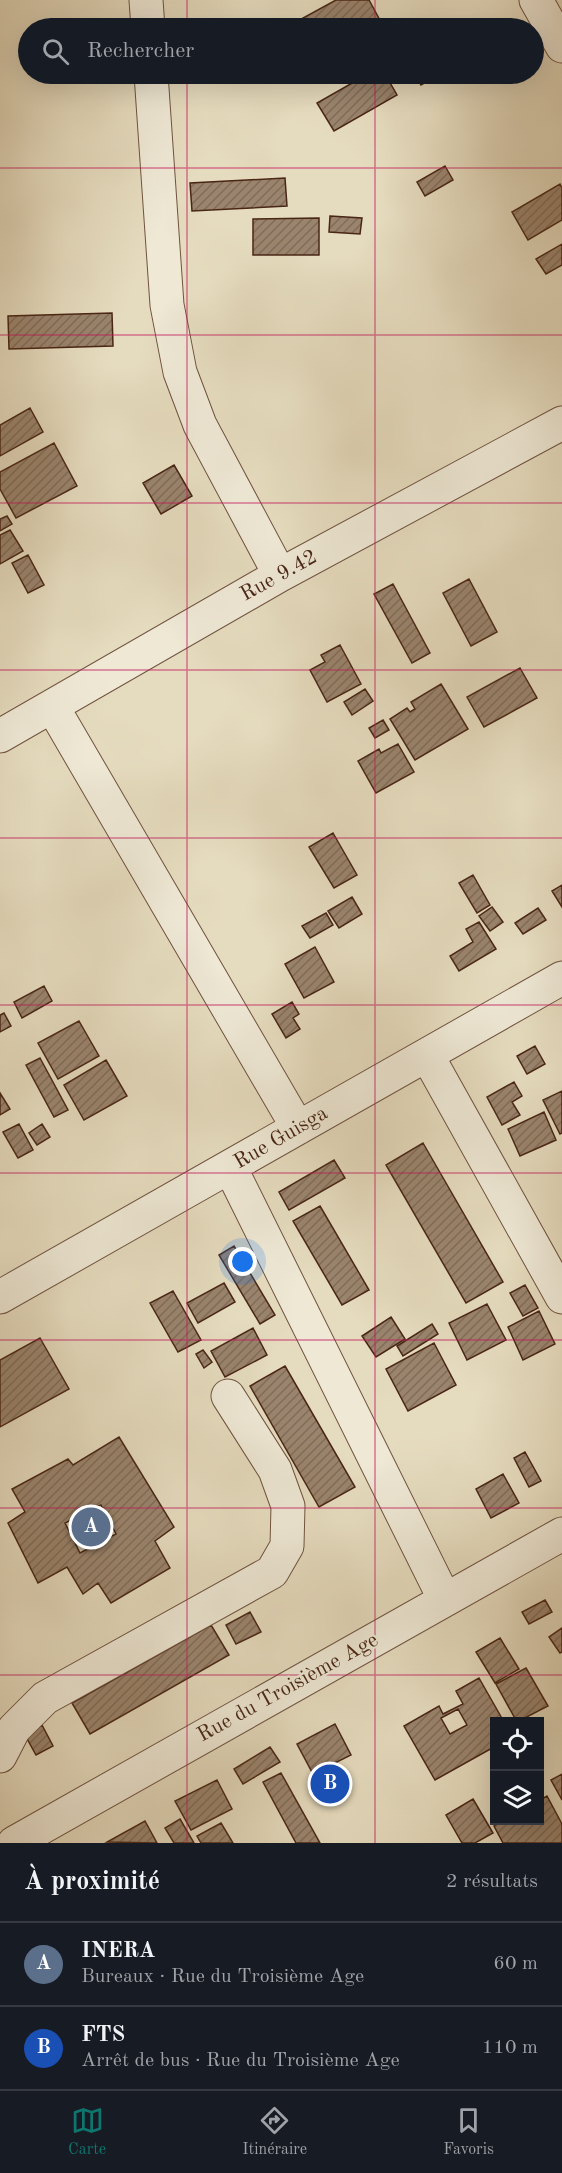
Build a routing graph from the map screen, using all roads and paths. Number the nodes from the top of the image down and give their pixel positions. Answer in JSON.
{"nodes":[{"id":1,"x":146,"y":0,"type":"edge"},
{"id":2,"x":536,"y":0,"type":"edge"},
{"id":3,"x":147,"y":18,"type":"edge"},
{"id":4,"x":562,"y":46,"type":"edge"},
{"id":5,"x":152,"y":84,"type":"edge"},
{"id":6,"x":562,"y":423,"type":"edge"},
{"id":7,"x":280,"y":575,"type":"junction"},
{"id":8,"x":52,"y":706,"type":"junction"},
{"id":9,"x":0,"y":736,"type":"edge"},
{"id":10,"x":562,"y":978,"type":"edge"},
{"id":11,"x":427,"y":1055,"type":"junction"},
{"id":12,"x":298,"y":1128,"type":"junction"},
{"id":13,"x":230,"y":1167,"type":"junction"},
{"id":14,"x":0,"y":1297,"type":"edge"},
{"id":15,"x":562,"y":1297,"type":"edge"},
{"id":16,"x":228,"y":1396,"type":"dead end"},
{"id":17,"x":562,"y":1534,"type":"edge"},
{"id":18,"x":445,"y":1600,"type":"junction"},
{"id":19,"x":0,"y":1756,"type":"edge"},
{"id":20,"x":14,"y":1843,"type":"edge"}],
"edges":[{"from":1,"to":3,"type":"street"},
{"from":2,"to":4,"type":"street"},
{"from":5,"to":7,"type":"street"},
{"from":6,"to":7,"type":"street","name":"Rue 9.42"},
{"from":7,"to":8,"type":"street","name":"Rue 9.42"},
{"from":8,"to":9,"type":"street","name":"Rue 9.42"},
{"from":8,"to":12,"type":"street"},
{"from":10,"to":11,"type":"street","name":"Rue Guisga"},
{"from":11,"to":12,"type":"street","name":"Rue Guisga"},
{"from":11,"to":15,"type":"street"},
{"from":12,"to":13,"type":"street","name":"Rue Guisga"},
{"from":13,"to":14,"type":"street","name":"Rue Guisga"},
{"from":13,"to":18,"type":"street"},
{"from":16,"to":19,"type":"street"},
{"from":17,"to":18,"type":"street","name":"Rue du Troisième Age"},
{"from":18,"to":20,"type":"street","name":"Rue du Troisième Age"}]}
